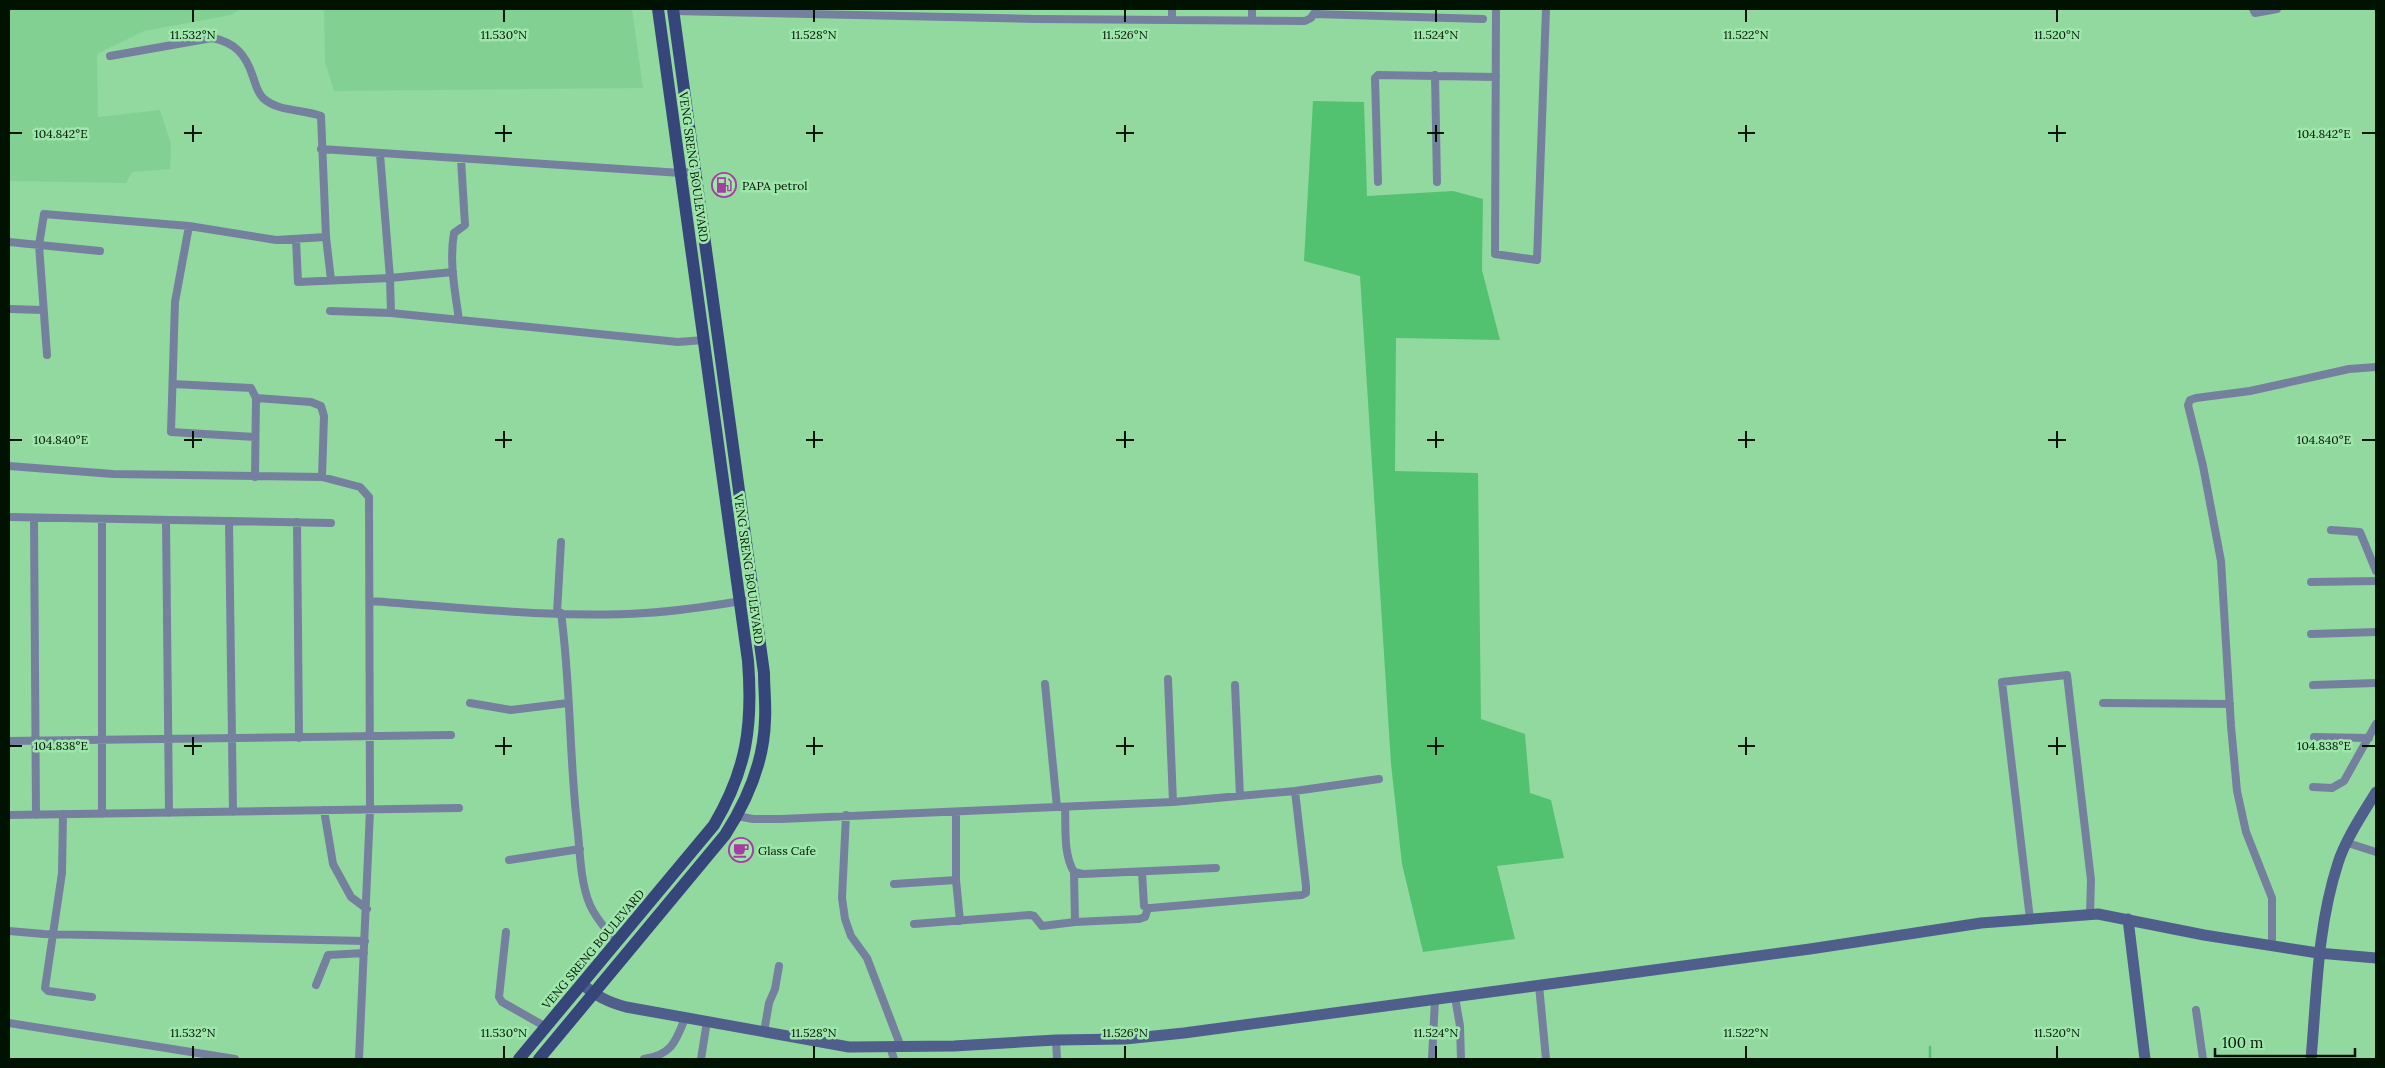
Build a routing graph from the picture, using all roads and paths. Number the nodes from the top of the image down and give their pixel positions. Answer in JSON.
{"nodes":[{"id":1,"x":658,"y":9,"type":"edge"},
{"id":2,"x":1036,"y":9,"type":"edge"},
{"id":3,"x":1087,"y":9,"type":"edge"},
{"id":4,"x":1131,"y":9,"type":"edge"},
{"id":5,"x":1172,"y":9,"type":"edge"},
{"id":6,"x":1252,"y":9,"type":"edge"},
{"id":7,"x":1496,"y":9,"type":"edge"},
{"id":8,"x":1546,"y":9,"type":"edge"},
{"id":9,"x":2253,"y":9,"type":"edge"},
{"id":10,"x":2277,"y":9,"type":"edge"},
{"id":11,"x":673,"y":10,"type":"edge"},
{"id":12,"x":785,"y":11,"type":"edge"},
{"id":13,"x":1315,"y":11,"type":"edge"},
{"id":14,"x":869,"y":12,"type":"edge"},
{"id":15,"x":941,"y":12,"type":"edge"},
{"id":16,"x":989,"y":13,"type":"edge"},
{"id":17,"x":1036,"y":18,"type":"junction"},
{"id":18,"x":1087,"y":18,"type":"junction"},
{"id":19,"x":1131,"y":18,"type":"junction"},
{"id":20,"x":1483,"y":19,"type":"dead end"},
{"id":21,"x":1172,"y":20,"type":"junction"},
{"id":22,"x":1252,"y":20,"type":"junction"},
{"id":23,"x":110,"y":56,"type":"dead end"},
{"id":24,"x":1435,"y":75,"type":"junction"},
{"id":25,"x":1496,"y":77,"type":"junction"},
{"id":26,"x":321,"y":149,"type":"junction"},
{"id":27,"x":380,"y":154,"type":"junction"},
{"id":28,"x":461,"y":159,"type":"junction"},
{"id":29,"x":696,"y":171,"type":"junction"},
{"id":30,"x":681,"y":173,"type":"junction"},
{"id":31,"x":1378,"y":182,"type":"dead end"},
{"id":32,"x":1437,"y":182,"type":"dead end"},
{"id":33,"x":189,"y":226,"type":"junction"},
{"id":34,"x":326,"y":237,"type":"junction"},
{"id":35,"x":296,"y":239,"type":"junction"},
{"id":36,"x":9,"y":242,"type":"edge"},
{"id":37,"x":39,"y":245,"type":"junction"},
{"id":38,"x":100,"y":251,"type":"dead end"},
{"id":39,"x":453,"y":272,"type":"junction"},
{"id":40,"x":390,"y":278,"type":"junction"},
{"id":41,"x":331,"y":280,"type":"junction"},
{"id":42,"x":9,"y":310,"type":"edge"},
{"id":43,"x":43,"y":310,"type":"junction"},
{"id":44,"x":330,"y":311,"type":"dead end"},
{"id":45,"x":391,"y":313,"type":"junction"},
{"id":46,"x":459,"y":320,"type":"junction"},
{"id":47,"x":704,"y":340,"type":"junction"},
{"id":48,"x":47,"y":355,"type":"dead end"},
{"id":49,"x":2376,"y":367,"type":"edge"},
{"id":50,"x":173,"y":384,"type":"junction"},
{"id":51,"x":256,"y":398,"type":"junction"},
{"id":52,"x":255,"y":437,"type":"junction"},
{"id":53,"x":9,"y":466,"type":"edge"},
{"id":54,"x":255,"y":477,"type":"junction"},
{"id":55,"x":322,"y":477,"type":"junction"},
{"id":56,"x":9,"y":517,"type":"edge"},
{"id":57,"x":34,"y":518,"type":"junction"},
{"id":58,"x":102,"y":519,"type":"junction"},
{"id":59,"x":166,"y":520,"type":"junction"},
{"id":60,"x":229,"y":521,"type":"junction"},
{"id":61,"x":297,"y":522,"type":"junction"},
{"id":62,"x":331,"y":523,"type":"dead end"},
{"id":63,"x":2330,"y":530,"type":"dead end"},
{"id":64,"x":562,"y":542,"type":"dead end"},
{"id":65,"x":2376,"y":571,"type":"edge"},
{"id":66,"x":2376,"y":581,"type":"edge"},
{"id":67,"x":2311,"y":582,"type":"dead end"},
{"id":68,"x":754,"y":599,"type":"junction"},
{"id":69,"x":370,"y":601,"type":"junction"},
{"id":70,"x":740,"y":601,"type":"junction"},
{"id":71,"x":559,"y":613,"type":"junction"},
{"id":72,"x":2376,"y":632,"type":"edge"},
{"id":73,"x":2311,"y":634,"type":"dead end"},
{"id":74,"x":1168,"y":680,"type":"dead end"},
{"id":75,"x":2376,"y":683,"type":"edge"},
{"id":76,"x":1045,"y":684,"type":"dead end"},
{"id":77,"x":1235,"y":685,"type":"dead end"},
{"id":78,"x":2313,"y":685,"type":"dead end"},
{"id":79,"x":470,"y":703,"type":"dead end"},
{"id":80,"x":568,"y":703,"type":"junction"},
{"id":81,"x":2103,"y":703,"type":"dead end"},
{"id":82,"x":2230,"y":704,"type":"junction"},
{"id":83,"x":2376,"y":724,"type":"edge"},
{"id":84,"x":451,"y":735,"type":"dead end"},
{"id":85,"x":370,"y":737,"type":"junction"},
{"id":86,"x":2314,"y":737,"type":"dead end"},
{"id":87,"x":232,"y":738,"type":"junction"},
{"id":88,"x":299,"y":738,"type":"junction"},
{"id":89,"x":2369,"y":738,"type":"junction"},
{"id":90,"x":168,"y":739,"type":"junction"},
{"id":91,"x":35,"y":740,"type":"junction"},
{"id":92,"x":102,"y":740,"type":"junction"},
{"id":93,"x":9,"y":741,"type":"edge"},
{"id":94,"x":1379,"y":779,"type":"dead end"},
{"id":95,"x":2313,"y":788,"type":"dead end"},
{"id":96,"x":1295,"y":791,"type":"junction"},
{"id":97,"x":2376,"y":792,"type":"edge"},
{"id":98,"x":1240,"y":796,"type":"junction"},
{"id":99,"x":1173,"y":802,"type":"junction"},
{"id":100,"x":1061,"y":807,"type":"junction"},
{"id":101,"x":460,"y":808,"type":"dead end"},
{"id":102,"x":324,"y":810,"type":"junction"},
{"id":103,"x":370,"y":810,"type":"junction"},
{"id":104,"x":233,"y":812,"type":"junction"},
{"id":105,"x":956,"y":812,"type":"junction"},
{"id":106,"x":169,"y":813,"type":"junction"},
{"id":107,"x":63,"y":814,"type":"junction"},
{"id":108,"x":102,"y":814,"type":"junction"},
{"id":109,"x":9,"y":815,"type":"edge"},
{"id":110,"x":36,"y":815,"type":"junction"},
{"id":111,"x":846,"y":815,"type":"junction"},
{"id":112,"x":737,"y":816,"type":"junction"},
{"id":113,"x":2348,"y":843,"type":"junction"},
{"id":114,"x":580,"y":849,"type":"junction"},
{"id":115,"x":2376,"y":852,"type":"edge"},
{"id":116,"x":509,"y":860,"type":"dead end"},
{"id":117,"x":1216,"y":868,"type":"dead end"},
{"id":118,"x":1074,"y":872,"type":"junction"},
{"id":119,"x":1142,"y":872,"type":"junction"},
{"id":120,"x":956,"y":880,"type":"junction"},
{"id":121,"x":894,"y":884,"type":"dead end"},
{"id":122,"x":1148,"y":908,"type":"junction"},
{"id":123,"x":367,"y":909,"type":"junction"},
{"id":124,"x":2090,"y":915,"type":"junction"},
{"id":125,"x":2128,"y":919,"type":"junction"},
{"id":126,"x":2030,"y":920,"type":"junction"},
{"id":127,"x":960,"y":921,"type":"junction"},
{"id":128,"x":1075,"y":922,"type":"junction"},
{"id":129,"x":914,"y":924,"type":"dead end"},
{"id":130,"x":9,"y":931,"type":"edge"},
{"id":131,"x":506,"y":932,"type":"dead end"},
{"id":132,"x":54,"y":934,"type":"junction"},
{"id":133,"x":365,"y":941,"type":"junction"},
{"id":134,"x":616,"y":942,"type":"junction"},
{"id":135,"x":2272,"y":945,"type":"junction"},
{"id":136,"x":364,"y":953,"type":"junction"},
{"id":137,"x":2318,"y":953,"type":"junction"},
{"id":138,"x":2376,"y":958,"type":"edge"},
{"id":139,"x":779,"y":966,"type":"dead end"},
{"id":140,"x":582,"y":984,"type":"junction"},
{"id":141,"x":316,"y":985,"type":"dead end"},
{"id":142,"x":1539,"y":985,"type":"junction"},
{"id":143,"x":594,"y":994,"type":"junction"},
{"id":144,"x":92,"y":997,"type":"dead end"},
{"id":145,"x":1455,"y":997,"type":"junction"},
{"id":146,"x":1435,"y":999,"type":"junction"},
{"id":147,"x":2196,"y":1010,"type":"dead end"},
{"id":148,"x":685,"y":1018,"type":"junction"},
{"id":149,"x":707,"y":1021,"type":"junction"},
{"id":150,"x":9,"y":1023,"type":"edge"},
{"id":151,"x":546,"y":1027,"type":"junction"},
{"id":152,"x":764,"y":1032,"type":"junction"},
{"id":153,"x":1056,"y":1040,"type":"junction"},
{"id":154,"x":896,"y":1047,"type":"junction"},
{"id":155,"x":235,"y":1059,"type":"edge"},
{"id":156,"x":359,"y":1059,"type":"edge"},
{"id":157,"x":519,"y":1059,"type":"edge"},
{"id":158,"x":539,"y":1059,"type":"edge"},
{"id":159,"x":644,"y":1059,"type":"edge"},
{"id":160,"x":701,"y":1059,"type":"edge"},
{"id":161,"x":894,"y":1059,"type":"edge"},
{"id":162,"x":1057,"y":1059,"type":"edge"},
{"id":163,"x":1432,"y":1059,"type":"edge"},
{"id":164,"x":1461,"y":1059,"type":"edge"},
{"id":165,"x":1546,"y":1059,"type":"edge"},
{"id":166,"x":2144,"y":1059,"type":"edge"},
{"id":167,"x":2203,"y":1059,"type":"edge"},
{"id":168,"x":2311,"y":1059,"type":"edge"}],
"edges":[{"from":1,"to":30,"type":"main road","name":"VENG SRENG BOULEVARD"},
{"from":2,"to":17,"type":"street"},
{"from":3,"to":18,"type":"street"},
{"from":4,"to":19,"type":"street"},
{"from":5,"to":21,"type":"street"},
{"from":6,"to":22,"type":"street"},
{"from":7,"to":25,"type":"street"},
{"from":8,"to":25,"type":"street"},
{"from":9,"to":10,"type":"street"},
{"from":11,"to":12,"type":"street"},
{"from":11,"to":29,"type":"main road","name":"VENG SRENG BOULEVARD"},
{"from":12,"to":14,"type":"street"},
{"from":13,"to":20,"type":"street"},
{"from":13,"to":22,"type":"street"},
{"from":14,"to":15,"type":"street"},
{"from":15,"to":16,"type":"street"},
{"from":16,"to":17,"type":"street"},
{"from":17,"to":18,"type":"street"},
{"from":18,"to":19,"type":"street"},
{"from":19,"to":21,"type":"street"},
{"from":21,"to":22,"type":"street"},
{"from":23,"to":26,"type":"street"},
{"from":24,"to":25,"type":"street"},
{"from":24,"to":31,"type":"street"},
{"from":24,"to":32,"type":"street"},
{"from":26,"to":27,"type":"street"},
{"from":26,"to":34,"type":"street"},
{"from":27,"to":28,"type":"street"},
{"from":27,"to":40,"type":"street"},
{"from":28,"to":30,"type":"street"},
{"from":28,"to":39,"type":"street"},
{"from":29,"to":30,"type":"street"},
{"from":29,"to":68,"type":"main road","name":"VENG SRENG BOULEVARD"},
{"from":30,"to":47,"type":"main road","name":"VENG SRENG BOULEVARD"},
{"from":33,"to":35,"type":"street"},
{"from":33,"to":37,"type":"street"},
{"from":33,"to":50,"type":"street"},
{"from":34,"to":35,"type":"street"},
{"from":34,"to":41,"type":"street"},
{"from":35,"to":41,"type":"street"},
{"from":36,"to":37,"type":"street"},
{"from":37,"to":38,"type":"street"},
{"from":37,"to":43,"type":"street"},
{"from":39,"to":40,"type":"street"},
{"from":39,"to":46,"type":"street"},
{"from":40,"to":41,"type":"street"},
{"from":40,"to":45,"type":"street"},
{"from":42,"to":43,"type":"street"},
{"from":43,"to":48,"type":"street"},
{"from":44,"to":45,"type":"street"},
{"from":45,"to":46,"type":"street"},
{"from":46,"to":47,"type":"street"},
{"from":47,"to":70,"type":"main road","name":"VENG SRENG BOULEVARD"},
{"from":49,"to":82,"type":"street"},
{"from":50,"to":51,"type":"street"},
{"from":50,"to":52,"type":"street"},
{"from":51,"to":52,"type":"street"},
{"from":51,"to":55,"type":"street"},
{"from":52,"to":54,"type":"street"},
{"from":53,"to":54,"type":"street"},
{"from":54,"to":55,"type":"street"},
{"from":55,"to":69,"type":"street"},
{"from":56,"to":57,"type":"street"},
{"from":57,"to":58,"type":"street"},
{"from":57,"to":91,"type":"street"},
{"from":58,"to":59,"type":"street"},
{"from":58,"to":92,"type":"street"},
{"from":59,"to":60,"type":"street"},
{"from":59,"to":90,"type":"street"},
{"from":60,"to":61,"type":"street"},
{"from":60,"to":87,"type":"street"},
{"from":61,"to":62,"type":"street"},
{"from":61,"to":88,"type":"street"},
{"from":63,"to":65,"type":"street"},
{"from":64,"to":71,"type":"street"},
{"from":66,"to":67,"type":"street"},
{"from":68,"to":70,"type":"street"},
{"from":68,"to":112,"type":"main road","name":"VENG SRENG BOULEVARD"},
{"from":69,"to":71,"type":"street"},
{"from":69,"to":85,"type":"street"},
{"from":70,"to":71,"type":"street"},
{"from":70,"to":134,"type":"main road","name":"VENG SRENG BOULEVARD"},
{"from":71,"to":80,"type":"street"},
{"from":72,"to":73,"type":"street"},
{"from":74,"to":99,"type":"street"},
{"from":75,"to":78,"type":"street"},
{"from":76,"to":100,"type":"street"},
{"from":77,"to":98,"type":"street"},
{"from":79,"to":80,"type":"street"},
{"from":80,"to":114,"type":"street"},
{"from":81,"to":82,"type":"street"},
{"from":82,"to":135,"type":"street"},
{"from":83,"to":89,"type":"street"},
{"from":84,"to":85,"type":"street"},
{"from":85,"to":88,"type":"street"},
{"from":85,"to":103,"type":"street"},
{"from":86,"to":89,"type":"street"},
{"from":87,"to":88,"type":"street"},
{"from":87,"to":90,"type":"street"},
{"from":87,"to":104,"type":"street"},
{"from":89,"to":95,"type":"street"},
{"from":90,"to":92,"type":"street"},
{"from":90,"to":106,"type":"street"},
{"from":91,"to":92,"type":"street"},
{"from":91,"to":93,"type":"street"},
{"from":91,"to":110,"type":"street"},
{"from":92,"to":108,"type":"street"},
{"from":94,"to":96,"type":"street"},
{"from":96,"to":98,"type":"street"},
{"from":96,"to":122,"type":"street"},
{"from":97,"to":113,"type":"street"},
{"from":98,"to":99,"type":"street"},
{"from":99,"to":100,"type":"street"},
{"from":100,"to":105,"type":"street"},
{"from":100,"to":118,"type":"street"},
{"from":101,"to":103,"type":"street"},
{"from":102,"to":103,"type":"street"},
{"from":102,"to":104,"type":"street"},
{"from":102,"to":123,"type":"street"},
{"from":103,"to":123,"type":"street"},
{"from":104,"to":106,"type":"street"},
{"from":105,"to":111,"type":"street"},
{"from":105,"to":120,"type":"street"},
{"from":106,"to":108,"type":"street"},
{"from":107,"to":108,"type":"street"},
{"from":107,"to":110,"type":"street"},
{"from":107,"to":132,"type":"street"},
{"from":109,"to":110,"type":"street"},
{"from":111,"to":112,"type":"street"},
{"from":111,"to":154,"type":"street"},
{"from":112,"to":143,"type":"main road","name":"VENG SRENG BOULEVARD"},
{"from":113,"to":115,"type":"street"},
{"from":113,"to":137,"type":"street"},
{"from":114,"to":116,"type":"street"},
{"from":114,"to":134,"type":"street"},
{"from":117,"to":119,"type":"street"},
{"from":118,"to":119,"type":"street"},
{"from":118,"to":128,"type":"street"},
{"from":119,"to":122,"type":"street"},
{"from":120,"to":121,"type":"street"},
{"from":120,"to":127,"type":"street"},
{"from":122,"to":128,"type":"street"},
{"from":123,"to":133,"type":"street"},
{"from":124,"to":125,"type":"street"},
{"from":124,"to":126,"type":"street"},
{"from":124,"to":126,"type":"street"},
{"from":125,"to":135,"type":"street"},
{"from":125,"to":166,"type":"street"},
{"from":126,"to":142,"type":"street"},
{"from":127,"to":128,"type":"street"},
{"from":127,"to":129,"type":"street"},
{"from":130,"to":132,"type":"street"},
{"from":131,"to":151,"type":"street"},
{"from":132,"to":133,"type":"street"},
{"from":132,"to":144,"type":"street"},
{"from":133,"to":136,"type":"street"},
{"from":134,"to":140,"type":"main road","name":"VENG SRENG BOULEVARD"},
{"from":135,"to":137,"type":"street"},
{"from":136,"to":141,"type":"street"},
{"from":136,"to":156,"type":"street"},
{"from":137,"to":138,"type":"street"},
{"from":137,"to":168,"type":"street"},
{"from":139,"to":152,"type":"street"},
{"from":140,"to":143,"type":"street"},
{"from":140,"to":151,"type":"main road","name":"VENG SRENG BOULEVARD"},
{"from":142,"to":145,"type":"street"},
{"from":142,"to":165,"type":"street"},
{"from":143,"to":148,"type":"street"},
{"from":143,"to":158,"type":"main road","name":"VENG SRENG BOULEVARD"},
{"from":145,"to":146,"type":"street"},
{"from":145,"to":164,"type":"street"},
{"from":146,"to":153,"type":"street"},
{"from":146,"to":163,"type":"street"},
{"from":147,"to":167,"type":"street"},
{"from":148,"to":149,"type":"street"},
{"from":148,"to":159,"type":"street"},
{"from":149,"to":152,"type":"street"},
{"from":149,"to":160,"type":"street"},
{"from":150,"to":155,"type":"street"},
{"from":151,"to":157,"type":"main road","name":"VENG SRENG BOULEVARD"},
{"from":152,"to":154,"type":"street"},
{"from":153,"to":154,"type":"street"},
{"from":153,"to":162,"type":"street"},
{"from":154,"to":161,"type":"street"}]}
